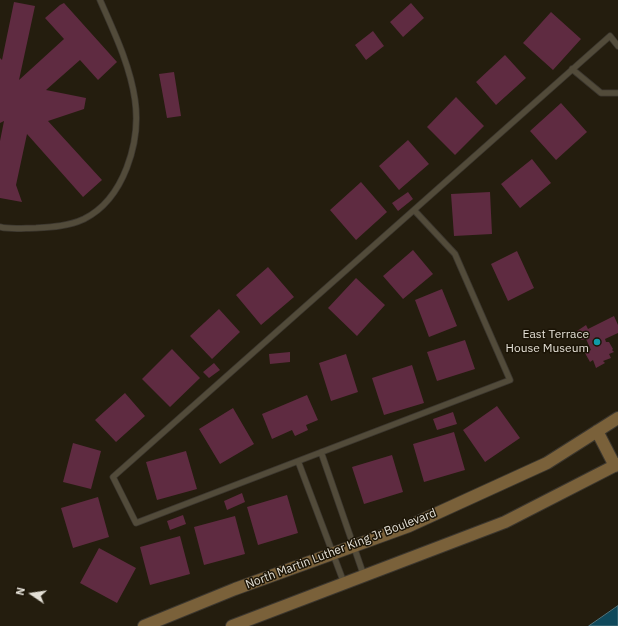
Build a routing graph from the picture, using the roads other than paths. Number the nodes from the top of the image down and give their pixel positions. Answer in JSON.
{"nodes":[{"id":1,"x":100,"y":0,"type":"edge"},
{"id":2,"x":618,"y":46,"type":"edge"},
{"id":3,"x":572,"y":69,"type":"junction"},
{"id":4,"x":618,"y":93,"type":"edge"},
{"id":5,"x":414,"y":210,"type":"junction"},
{"id":6,"x":0,"y":227,"type":"edge"},
{"id":7,"x":618,"y":418,"type":"edge"},
{"id":8,"x":597,"y":431,"type":"junction"},
{"id":9,"x":321,"y":452,"type":"junction"},
{"id":10,"x":298,"y":461,"type":"junction"},
{"id":11,"x":616,"y":465,"type":"edge"},
{"id":12,"x":354,"y":546,"type":"junction"},
{"id":13,"x":333,"y":554,"type":"junction"},
{"id":14,"x":364,"y":576,"type":"junction"},
{"id":15,"x":344,"y":583,"type":"junction"},
{"id":16,"x":144,"y":626,"type":"edge"},
{"id":17,"x":232,"y":626,"type":"edge"}],
"edges":[{"from":1,"to":6,"type":"lane"},
{"from":2,"to":3,"type":"lane"},
{"from":3,"to":4,"type":"lane"},
{"from":3,"to":5,"type":"lane"},
{"from":5,"to":9,"type":"lane"},
{"from":5,"to":10,"type":"lane"},
{"from":7,"to":8,"type":"main road","name":"North Martin Luther King Jr Boulevard"},
{"from":8,"to":11,"type":"main road"},
{"from":8,"to":12,"type":"main road","name":"North Martin Luther King Jr Boulevard"},
{"from":9,"to":10,"type":"lane"},
{"from":9,"to":12,"type":"lane"},
{"from":10,"to":13,"type":"lane"},
{"from":11,"to":14,"type":"main road"},
{"from":12,"to":13,"type":"main road","name":"North Martin Luther King Jr Boulevard"},
{"from":12,"to":14,"type":"lane"},
{"from":13,"to":15,"type":"lane"},
{"from":13,"to":16,"type":"main road","name":"North Martin Luther King Jr Boulevard"},
{"from":14,"to":15,"type":"main road"},
{"from":15,"to":17,"type":"main road"}]}
